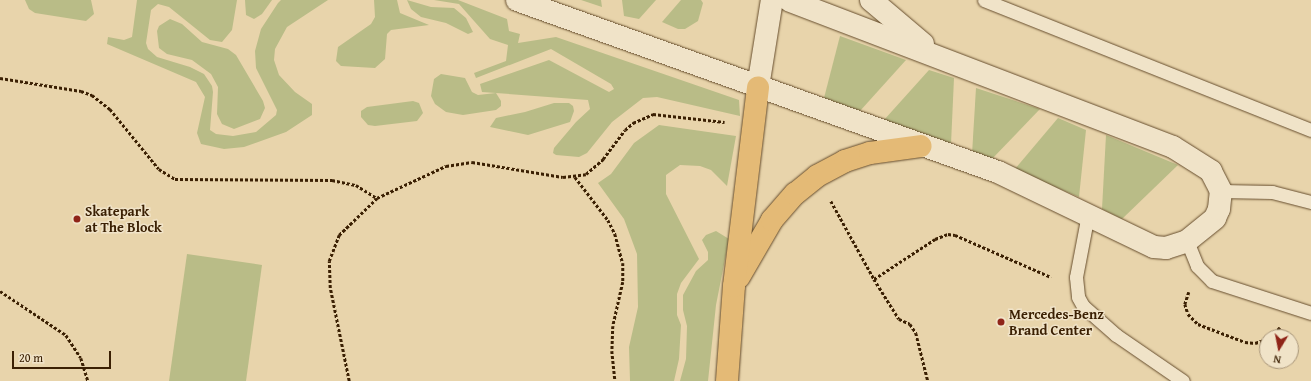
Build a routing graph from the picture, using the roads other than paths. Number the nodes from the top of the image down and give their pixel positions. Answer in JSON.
{"nodes":[{"id":1,"x":517,"y":0,"type":"edge"},
{"id":2,"x":772,"y":0,"type":"edge"},
{"id":3,"x":789,"y":0,"type":"edge"},
{"id":4,"x":871,"y":0,"type":"edge"},
{"id":5,"x":984,"y":0,"type":"edge"},
{"id":6,"x":938,"y":56,"type":"junction"},
{"id":7,"x":758,"y":87,"type":"junction"},
{"id":8,"x":1311,"y":130,"type":"edge"},
{"id":9,"x":921,"y":146,"type":"junction"},
{"id":10,"x":1221,"y":191,"type":"junction"},
{"id":11,"x":1311,"y":202,"type":"edge"},
{"id":12,"x":1088,"y":214,"type":"junction"},
{"id":13,"x":1187,"y":241,"type":"junction"},
{"id":14,"x":734,"y":286,"type":"junction"},
{"id":15,"x":1311,"y":313,"type":"edge"},
{"id":16,"x":727,"y":381,"type":"edge"},
{"id":17,"x":1183,"y":381,"type":"edge"}],
"edges":[{"from":1,"to":7,"type":"street"},
{"from":2,"to":7,"type":"street"},
{"from":3,"to":6,"type":"street"},
{"from":4,"to":6,"type":"street"},
{"from":5,"to":8,"type":"lane"},
{"from":6,"to":10,"type":"street"},
{"from":7,"to":9,"type":"street"},
{"from":7,"to":14,"type":"highway"},
{"from":9,"to":12,"type":"street"},
{"from":9,"to":14,"type":"highway"},
{"from":10,"to":11,"type":"lane"},
{"from":10,"to":13,"type":"street"},
{"from":12,"to":13,"type":"street"},
{"from":12,"to":17,"type":"lane"},
{"from":13,"to":15,"type":"lane"},
{"from":14,"to":16,"type":"highway"}]}
